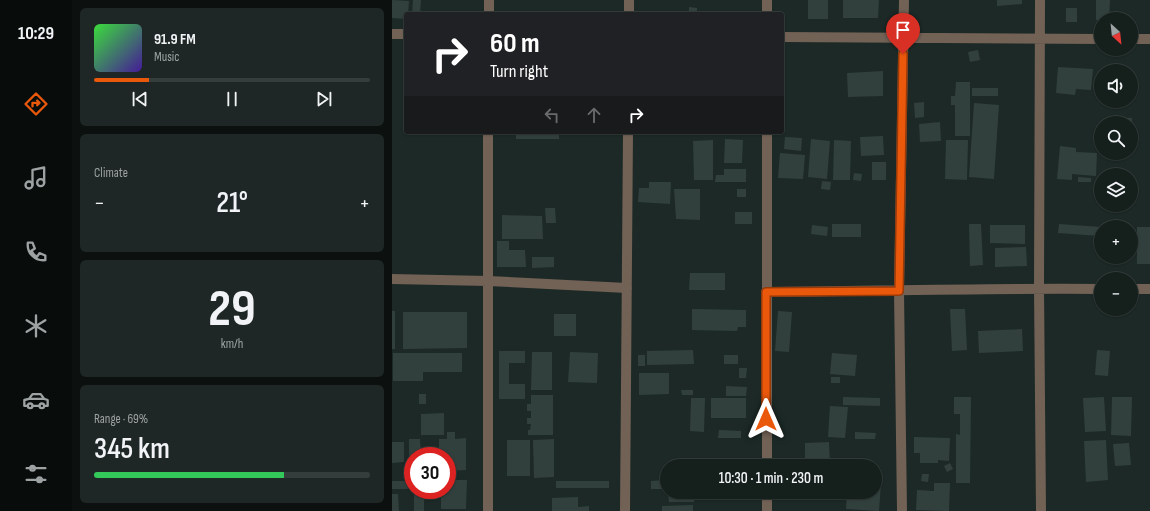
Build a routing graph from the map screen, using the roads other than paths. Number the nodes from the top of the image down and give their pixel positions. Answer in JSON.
{"nodes":[{"id":1,"x":489,"y":0,"type":"edge"},
{"id":2,"x":629,"y":0,"type":"edge"},
{"id":3,"x":767,"y":0,"type":"edge"},
{"id":4,"x":904,"y":0,"type":"edge"},
{"id":5,"x":1040,"y":0,"type":"edge"},
{"id":6,"x":488,"y":12,"type":"edge"},
{"id":7,"x":629,"y":12,"type":"edge"},
{"id":8,"x":767,"y":12,"type":"edge"},
{"id":9,"x":392,"y":34,"type":"edge"},
{"id":10,"x":404,"y":34,"type":"edge"},
{"id":11,"x":784,"y":37,"type":"edge"},
{"id":12,"x":904,"y":38,"type":"junction"},
{"id":13,"x":1040,"y":39,"type":"junction"},
{"id":14,"x":1094,"y":39,"type":"edge"},
{"id":15,"x":1138,"y":39,"type":"edge"},
{"id":16,"x":1150,"y":40,"type":"edge"},
{"id":17,"x":488,"y":134,"type":"edge"},
{"id":18,"x":628,"y":134,"type":"edge"},
{"id":19,"x":767,"y":134,"type":"edge"},
{"id":20,"x":392,"y":279,"type":"edge"},
{"id":21,"x":488,"y":281,"type":"junction"},
{"id":22,"x":627,"y":288,"type":"junction"},
{"id":23,"x":1039,"y":288,"type":"junction"},
{"id":24,"x":1094,"y":289,"type":"edge"},
{"id":25,"x":1138,"y":289,"type":"edge"},
{"id":26,"x":1150,"y":289,"type":"edge"},
{"id":27,"x":899,"y":291,"type":"junction"},
{"id":28,"x":766,"y":292,"type":"junction"},
{"id":29,"x":766,"y":459,"type":"edge"},
{"id":30,"x":767,"y":499,"type":"edge"},
{"id":31,"x":488,"y":511,"type":"edge"},
{"id":32,"x":625,"y":511,"type":"edge"},
{"id":33,"x":767,"y":511,"type":"edge"},
{"id":34,"x":902,"y":511,"type":"edge"},
{"id":35,"x":1041,"y":511,"type":"edge"}],
"edges":[{"from":1,"to":6,"type":"street"},
{"from":2,"to":7,"type":"street"},
{"from":3,"to":8,"type":"street"},
{"from":4,"to":12,"type":"street"},
{"from":5,"to":13,"type":"street"},
{"from":9,"to":10,"type":"street"},
{"from":11,"to":12,"type":"street"},
{"from":12,"to":13,"type":"street"},
{"from":12,"to":27,"type":"street"},
{"from":13,"to":14,"type":"street"},
{"from":13,"to":23,"type":"street"},
{"from":15,"to":16,"type":"street"},
{"from":17,"to":21,"type":"street"},
{"from":18,"to":22,"type":"street"},
{"from":19,"to":28,"type":"street"},
{"from":20,"to":21,"type":"street"},
{"from":21,"to":22,"type":"street"},
{"from":21,"to":31,"type":"street"},
{"from":22,"to":32,"type":"street"},
{"from":23,"to":24,"type":"street"},
{"from":23,"to":27,"type":"street"},
{"from":23,"to":35,"type":"street"},
{"from":25,"to":26,"type":"street"},
{"from":27,"to":28,"type":"street"},
{"from":27,"to":34,"type":"street"},
{"from":28,"to":29,"type":"street"},
{"from":30,"to":33,"type":"street"}]}
